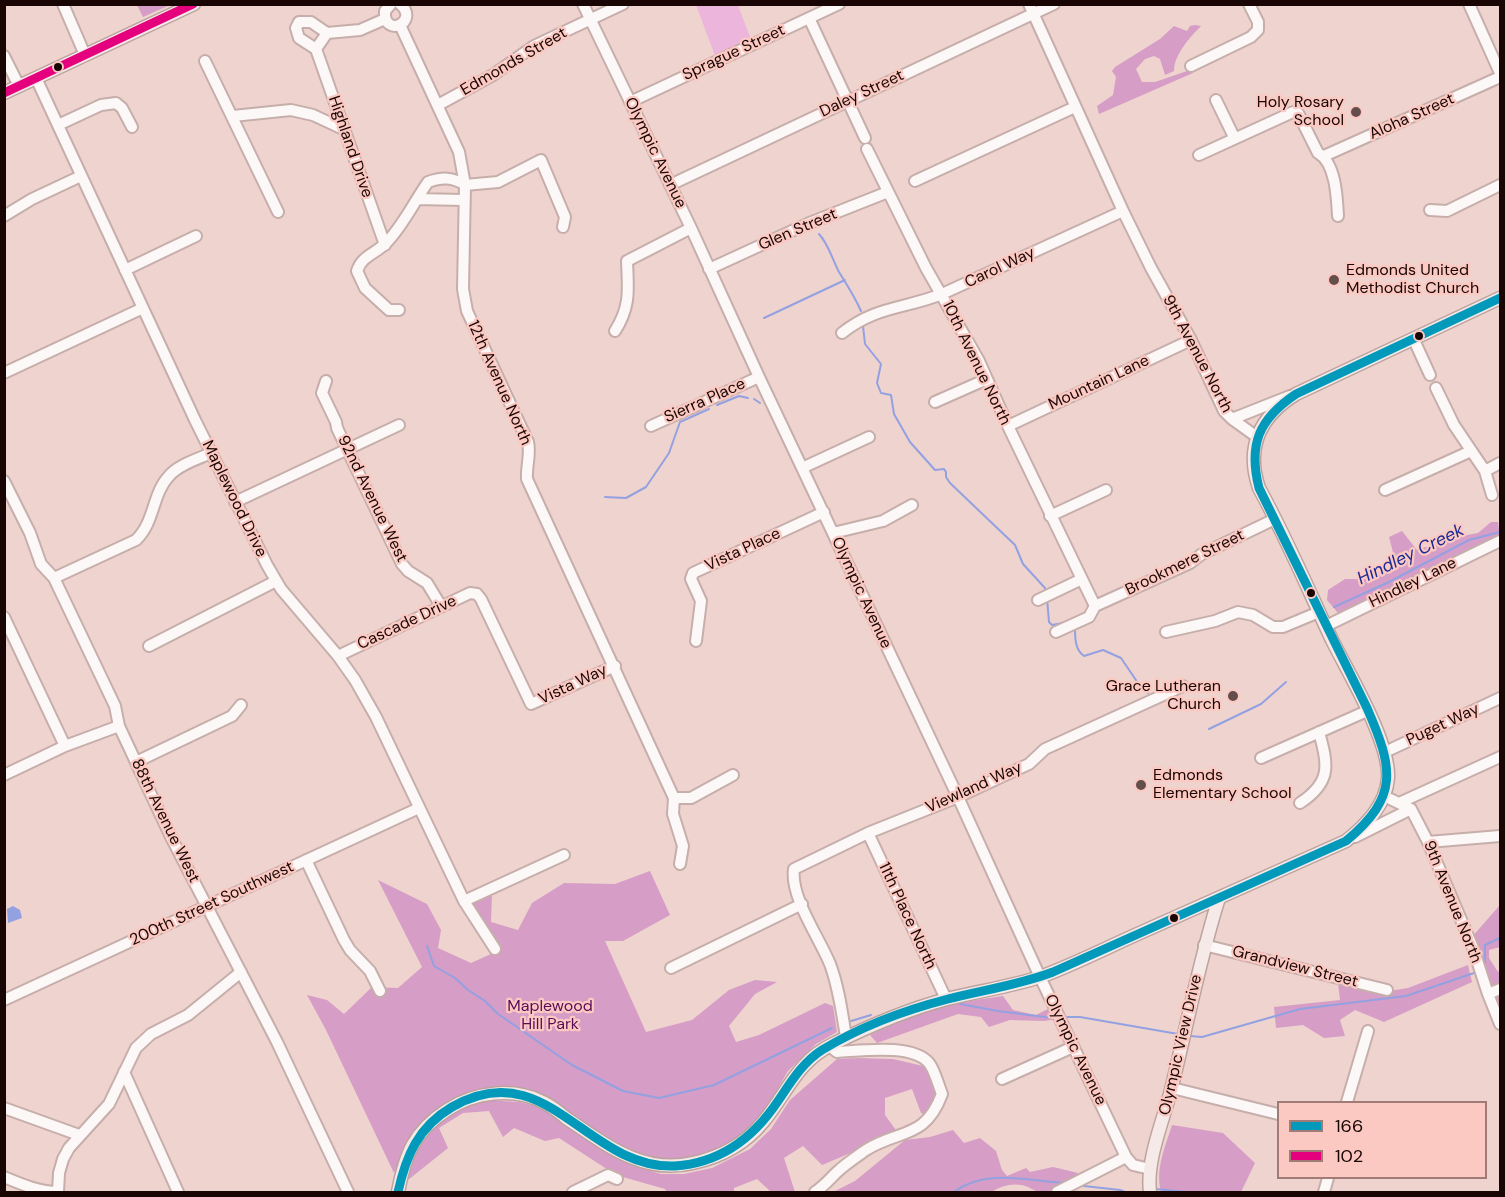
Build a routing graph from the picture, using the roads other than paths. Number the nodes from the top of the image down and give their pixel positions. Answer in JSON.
{"nodes":[{"id":1,"x":63,"y":4,"type":"edge"},
{"id":2,"x":194,"y":4,"type":"edge"},
{"id":3,"x":391,"y":4,"type":"edge"},
{"id":4,"x":417,"y":4,"type":"edge"},
{"id":5,"x":583,"y":4,"type":"edge"},
{"id":6,"x":623,"y":4,"type":"edge"},
{"id":7,"x":839,"y":4,"type":"edge"},
{"id":8,"x":1054,"y":4,"type":"edge"},
{"id":9,"x":1249,"y":4,"type":"edge"},
{"id":10,"x":1469,"y":4,"type":"edge"},
{"id":11,"x":403,"y":7,"type":"edge"},
{"id":12,"x":1032,"y":9,"type":"edge"},
{"id":13,"x":809,"y":18,"type":"junction"},
{"id":14,"x":385,"y":19,"type":"junction"},
{"id":15,"x":590,"y":19,"type":"junction"},
{"id":16,"x":400,"y":25,"type":"junction"},
{"id":17,"x":327,"y":33,"type":"junction"},
{"id":18,"x":316,"y":49,"type":"junction"},
{"id":19,"x":85,"y":55,"type":"junction"},
{"id":20,"x":4,"y":56,"type":"edge"},
{"id":21,"x":206,"y":61,"type":"dead end"},
{"id":22,"x":1191,"y":66,"type":"dead end"},
{"id":23,"x":1500,"y":75,"type":"edge"},
{"id":24,"x":36,"y":78,"type":"junction"},
{"id":25,"x":19,"y":86,"type":"junction"},
{"id":26,"x":4,"y":93,"type":"edge"},
{"id":27,"x":1216,"y":100,"type":"dead end"},
{"id":28,"x":848,"y":101,"type":"junction"},
{"id":29,"x":630,"y":102,"type":"junction"},
{"id":30,"x":438,"y":105,"type":"junction"},
{"id":31,"x":1075,"y":107,"type":"junction"},
{"id":32,"x":233,"y":116,"type":"junction"},
{"id":33,"x":58,"y":125,"type":"junction"},
{"id":34,"x":132,"y":128,"type":"dead end"},
{"id":35,"x":343,"y":129,"type":"junction"},
{"id":36,"x":1234,"y":137,"type":"junction"},
{"id":37,"x":1199,"y":154,"type":"dead end"},
{"id":38,"x":1324,"y":156,"type":"junction"},
{"id":39,"x":81,"y":176,"type":"junction"},
{"id":40,"x":915,"y":181,"type":"dead end"},
{"id":41,"x":465,"y":185,"type":"junction"},
{"id":42,"x":670,"y":185,"type":"junction"},
{"id":43,"x":1500,"y":185,"type":"edge"},
{"id":44,"x":888,"y":192,"type":"junction"},
{"id":45,"x":417,"y":199,"type":"junction"},
{"id":46,"x":463,"y":200,"type":"junction"},
{"id":47,"x":1430,"y":210,"type":"dead end"},
{"id":48,"x":1123,"y":211,"type":"junction"},
{"id":49,"x":278,"y":212,"type":"dead end"},
{"id":50,"x":4,"y":216,"type":"edge"},
{"id":51,"x":1338,"y":216,"type":"dead end"},
{"id":52,"x":563,"y":227,"type":"dead end"},
{"id":53,"x":691,"y":228,"type":"junction"},
{"id":54,"x":196,"y":236,"type":"dead end"},
{"id":55,"x":385,"y":245,"type":"junction"},
{"id":56,"x":709,"y":269,"type":"junction"},
{"id":57,"x":125,"y":270,"type":"junction"},
{"id":58,"x":942,"y":294,"type":"junction"},
{"id":59,"x":1500,"y":298,"type":"edge"},
{"id":60,"x":143,"y":308,"type":"junction"},
{"id":61,"x":399,"y":310,"type":"dead end"},
{"id":62,"x":615,"y":331,"type":"dead end"},
{"id":63,"x":842,"y":333,"type":"dead end"},
{"id":64,"x":1191,"y":340,"type":"junction"},
{"id":65,"x":1414,"y":340,"type":"junction"},
{"id":66,"x":4,"y":373,"type":"edge"},
{"id":67,"x":1430,"y":375,"type":"dead end"},
{"id":68,"x":759,"y":377,"type":"junction"},
{"id":69,"x":987,"y":379,"type":"junction"},
{"id":70,"x":326,"y":381,"type":"dead end"},
{"id":71,"x":1436,"y":388,"type":"dead end"},
{"id":72,"x":1296,"y":394,"type":"junction"},
{"id":73,"x":935,"y":402,"type":"dead end"},
{"id":74,"x":1232,"y":419,"type":"junction"},
{"id":75,"x":399,"y":425,"type":"dead end"},
{"id":76,"x":651,"y":426,"type":"dead end"},
{"id":77,"x":1008,"y":426,"type":"junction"},
{"id":78,"x":869,"y":436,"type":"dead end"},
{"id":79,"x":1257,"y":437,"type":"junction"},
{"id":80,"x":347,"y":449,"type":"junction"},
{"id":81,"x":1471,"y":451,"type":"junction"},
{"id":82,"x":212,"y":453,"type":"junction"},
{"id":83,"x":1500,"y":463,"type":"edge"},
{"id":84,"x":802,"y":468,"type":"junction"},
{"id":85,"x":1485,"y":471,"type":"junction"},
{"id":86,"x":4,"y":480,"type":"edge"},
{"id":87,"x":1106,"y":490,"type":"dead end"},
{"id":88,"x":1385,"y":490,"type":"dead end"},
{"id":89,"x":1492,"y":495,"type":"dead end"},
{"id":90,"x":235,"y":501,"type":"junction"},
{"id":91,"x":912,"y":505,"type":"dead end"},
{"id":92,"x":824,"y":512,"type":"junction"},
{"id":93,"x":1050,"y":516,"type":"junction"},
{"id":94,"x":1275,"y":519,"type":"junction"},
{"id":95,"x":833,"y":533,"type":"junction"},
{"id":96,"x":1500,"y":541,"type":"edge"},
{"id":97,"x":54,"y":578,"type":"junction"},
{"id":98,"x":1082,"y":579,"type":"junction"},
{"id":99,"x":276,"y":581,"type":"junction"},
{"id":100,"x":1038,"y":600,"type":"dead end"},
{"id":101,"x":441,"y":606,"type":"junction"},
{"id":102,"x":1095,"y":606,"type":"junction"},
{"id":103,"x":1319,"y":612,"type":"junction"},
{"id":104,"x":4,"y":617,"type":"edge"},
{"id":105,"x":1326,"y":626,"type":"junction"},
{"id":106,"x":1056,"y":632,"type":"dead end"},
{"id":107,"x":1166,"y":632,"type":"dead end"},
{"id":108,"x":696,"y":641,"type":"dead end"},
{"id":109,"x":148,"y":646,"type":"dead end"},
{"id":110,"x":338,"y":656,"type":"junction"},
{"id":111,"x":615,"y":666,"type":"junction"},
{"id":112,"x":1183,"y":686,"type":"dead end"},
{"id":113,"x":1500,"y":698,"type":"edge"},
{"id":114,"x":531,"y":704,"type":"joint"},
{"id":115,"x":242,"y":705,"type":"dead end"},
{"id":116,"x":1367,"y":711,"type":"junction"},
{"id":117,"x":119,"y":726,"type":"junction"},
{"id":118,"x":1319,"y":732,"type":"junction"},
{"id":119,"x":65,"y":746,"type":"junction"},
{"id":120,"x":1385,"y":752,"type":"junction"},
{"id":121,"x":1500,"y":757,"type":"edge"},
{"id":122,"x":1260,"y":758,"type":"dead end"},
{"id":123,"x":136,"y":762,"type":"junction"},
{"id":124,"x":4,"y":775,"type":"edge"},
{"id":125,"x":733,"y":776,"type":"dead end"},
{"id":126,"x":1384,"y":796,"type":"junction"},
{"id":127,"x":958,"y":797,"type":"junction"},
{"id":128,"x":674,"y":798,"type":"junction"},
{"id":129,"x":1300,"y":803,"type":"dead end"},
{"id":130,"x":1398,"y":803,"type":"junction"},
{"id":131,"x":419,"y":808,"type":"junction"},
{"id":132,"x":1412,"y":809,"type":"junction"},
{"id":133,"x":867,"y":833,"type":"junction"},
{"id":134,"x":1500,"y":836,"type":"edge"},
{"id":135,"x":1346,"y":841,"type":"junction"},
{"id":136,"x":1428,"y":842,"type":"junction"},
{"id":137,"x":564,"y":855,"type":"dead end"},
{"id":138,"x":306,"y":860,"type":"junction"},
{"id":139,"x":680,"y":864,"type":"dead end"},
{"id":140,"x":1219,"y":898,"type":"junction"},
{"id":141,"x":464,"y":902,"type":"junction"},
{"id":142,"x":802,"y":904,"type":"junction"},
{"id":143,"x":206,"y":905,"type":"junction"},
{"id":144,"x":1190,"y":911,"type":"junction"},
{"id":145,"x":1209,"y":930,"type":"junction"},
{"id":146,"x":1204,"y":945,"type":"junction"},
{"id":147,"x":495,"y":949,"type":"dead end"},
{"id":148,"x":671,"y":968,"type":"dead end"},
{"id":149,"x":241,"y":972,"type":"junction"},
{"id":150,"x":1040,"y":977,"type":"junction"},
{"id":151,"x":1500,"y":989,"type":"edge"},
{"id":152,"x":380,"y":991,"type":"dead end"},
{"id":153,"x":1380,"y":991,"type":"dead end"},
{"id":154,"x":1488,"y":994,"type":"junction"},
{"id":155,"x":946,"y":999,"type":"junction"},
{"id":156,"x":4,"y":1000,"type":"edge"},
{"id":157,"x":1500,"y":1024,"type":"edge"},
{"id":158,"x":1368,"y":1031,"type":"dead end"},
{"id":159,"x":846,"y":1037,"type":"junction"},
{"id":160,"x":829,"y":1046,"type":"junction"},
{"id":161,"x":1073,"y":1047,"type":"junction"},
{"id":162,"x":124,"y":1072,"type":"junction"},
{"id":163,"x":1002,"y":1079,"type":"dead end"},
{"id":164,"x":1172,"y":1088,"type":"junction"},
{"id":165,"x":1347,"y":1101,"type":"edge"},
{"id":166,"x":4,"y":1108,"type":"edge"},
{"id":167,"x":1277,"y":1114,"type":"edge"},
{"id":168,"x":79,"y":1135,"type":"junction"},
{"id":169,"x":1126,"y":1157,"type":"junction"},
{"id":170,"x":1150,"y":1168,"type":"junction"},
{"id":171,"x":4,"y":1177,"type":"edge"},
{"id":172,"x":617,"y":1179,"type":"dead end"},
{"id":173,"x":588,"y":1189,"type":"edge"},
{"id":174,"x":58,"y":1192,"type":"edge"},
{"id":175,"x":178,"y":1192,"type":"edge"},
{"id":176,"x":348,"y":1192,"type":"edge"},
{"id":177,"x":398,"y":1192,"type":"edge"},
{"id":178,"x":573,"y":1192,"type":"edge"},
{"id":179,"x":815,"y":1192,"type":"edge"},
{"id":180,"x":1057,"y":1192,"type":"edge"},
{"id":181,"x":1150,"y":1192,"type":"edge"}],
"edges":[{"from":1,"to":19,"type":"street"},
{"from":2,"to":19,"type":"main road"},
{"from":3,"to":14,"type":"street"},
{"from":4,"to":11,"type":"street"},
{"from":5,"to":15,"type":"street","name":"Olympic Avenue"},
{"from":6,"to":15,"type":"street","name":"Edmonds Street"},
{"from":7,"to":13,"type":"street","name":"Sprague Street"},
{"from":8,"to":12,"type":"street","name":"Daley Street"},
{"from":9,"to":22,"type":"street"},
{"from":10,"to":23,"type":"street"},
{"from":11,"to":16,"type":"street"},
{"from":12,"to":28,"type":"street","name":"Daley Street"},
{"from":12,"to":31,"type":"street","name":"9th Avenue North"},
{"from":13,"to":28,"type":"street","name":"10th Avenue North"},
{"from":13,"to":29,"type":"street","name":"Sprague Street"},
{"from":14,"to":16,"type":"street"},
{"from":14,"to":17,"type":"street"},
{"from":15,"to":29,"type":"street","name":"Olympic Avenue"},
{"from":15,"to":30,"type":"street","name":"Edmonds Street"},
{"from":16,"to":30,"type":"street","name":"12th Avenue North"},
{"from":17,"to":18,"type":"street"},
{"from":17,"to":18,"type":"street"},
{"from":18,"to":35,"type":"street","name":"Highland Drive"},
{"from":19,"to":24,"type":"main road"},
{"from":20,"to":25,"type":"street"},
{"from":21,"to":32,"type":"street"},
{"from":23,"to":38,"type":"street","name":"Aloha Street"},
{"from":24,"to":25,"type":"main road"},
{"from":24,"to":33,"type":"street","name":"Maplewood Drive"},
{"from":25,"to":26,"type":"main road"},
{"from":27,"to":36,"type":"street"},
{"from":28,"to":42,"type":"street","name":"Daley Street"},
{"from":28,"to":44,"type":"street","name":"10th Avenue North"},
{"from":29,"to":42,"type":"street","name":"Olympic Avenue"},
{"from":30,"to":41,"type":"street","name":"12th Avenue North"},
{"from":31,"to":40,"type":"street"},
{"from":31,"to":48,"type":"street","name":"9th Avenue North"},
{"from":32,"to":35,"type":"street"},
{"from":32,"to":49,"type":"street"},
{"from":33,"to":34,"type":"street"},
{"from":33,"to":39,"type":"street","name":"Maplewood Drive"},
{"from":35,"to":55,"type":"street","name":"Highland Drive"},
{"from":36,"to":37,"type":"street"},
{"from":36,"to":38,"type":"street"},
{"from":38,"to":51,"type":"street"},
{"from":39,"to":50,"type":"street"},
{"from":39,"to":57,"type":"street","name":"Maplewood Drive"},
{"from":41,"to":45,"type":"street"},
{"from":41,"to":46,"type":"street","name":"12th Avenue North"},
{"from":41,"to":52,"type":"street"},
{"from":42,"to":53,"type":"street","name":"Olympic Avenue"},
{"from":43,"to":47,"type":"street"},
{"from":44,"to":56,"type":"street","name":"Glen Street"},
{"from":44,"to":58,"type":"street","name":"10th Avenue North"},
{"from":45,"to":46,"type":"street"},
{"from":45,"to":55,"type":"street"},
{"from":46,"to":111,"type":"street","name":"12th Avenue North"},
{"from":48,"to":58,"type":"street","name":"Carol Way"},
{"from":48,"to":64,"type":"street","name":"9th Avenue North"},
{"from":53,"to":56,"type":"street","name":"Olympic Avenue"},
{"from":53,"to":62,"type":"street"},
{"from":54,"to":57,"type":"street"},
{"from":55,"to":61,"type":"street"},
{"from":56,"to":68,"type":"street","name":"Olympic Avenue"},
{"from":57,"to":60,"type":"street","name":"Maplewood Drive"},
{"from":58,"to":63,"type":"street","name":"Carol Way"},
{"from":58,"to":69,"type":"street","name":"10th Avenue North"},
{"from":59,"to":65,"type":"main road"},
{"from":60,"to":66,"type":"street"},
{"from":60,"to":82,"type":"street","name":"Maplewood Drive"},
{"from":64,"to":74,"type":"street","name":"9th Avenue North"},
{"from":64,"to":77,"type":"street","name":"Mountain Lane"},
{"from":65,"to":67,"type":"street"},
{"from":65,"to":72,"type":"main road"},
{"from":68,"to":76,"type":"street","name":"Sierra Place"},
{"from":68,"to":84,"type":"street","name":"Olympic Avenue"},
{"from":69,"to":73,"type":"street"},
{"from":69,"to":77,"type":"street","name":"10th Avenue North"},
{"from":70,"to":80,"type":"street","name":"92nd Avenue West"},
{"from":71,"to":81,"type":"street"},
{"from":72,"to":74,"type":"street"},
{"from":72,"to":79,"type":"main road"},
{"from":74,"to":79,"type":"street","name":"9th Avenue North"},
{"from":75,"to":80,"type":"street"},
{"from":77,"to":93,"type":"street","name":"10th Avenue North"},
{"from":78,"to":84,"type":"street"},
{"from":79,"to":94,"type":"main road"},
{"from":80,"to":90,"type":"street"},
{"from":80,"to":101,"type":"street","name":"92nd Avenue West"},
{"from":81,"to":85,"type":"street"},
{"from":81,"to":88,"type":"street"},
{"from":82,"to":90,"type":"street","name":"Maplewood Drive"},
{"from":82,"to":97,"type":"street"},
{"from":83,"to":85,"type":"street"},
{"from":84,"to":92,"type":"street","name":"Olympic Avenue"},
{"from":85,"to":89,"type":"street"},
{"from":86,"to":97,"type":"street","name":"88th Avenue West"},
{"from":87,"to":93,"type":"street"},
{"from":90,"to":99,"type":"street","name":"Maplewood Drive"},
{"from":91,"to":95,"type":"street"},
{"from":92,"to":95,"type":"street","name":"Olympic Avenue"},
{"from":92,"to":108,"type":"street","name":"Vista Place"},
{"from":93,"to":98,"type":"street","name":"10th Avenue North"},
{"from":94,"to":102,"type":"street","name":"Brookmere Street"},
{"from":94,"to":103,"type":"main road"},
{"from":95,"to":127,"type":"street","name":"Olympic Avenue"},
{"from":96,"to":105,"type":"street","name":"Hindley Lane"},
{"from":97,"to":117,"type":"street","name":"88th Avenue West"},
{"from":98,"to":100,"type":"street"},
{"from":98,"to":102,"type":"street","name":"10th Avenue North"},
{"from":99,"to":109,"type":"street"},
{"from":99,"to":110,"type":"street","name":"Maplewood Drive"},
{"from":101,"to":110,"type":"street","name":"Cascade Drive"},
{"from":101,"to":114,"type":"street","name":"Cascade Drive"},
{"from":102,"to":106,"type":"street"},
{"from":103,"to":105,"type":"main road"},
{"from":103,"to":107,"type":"street"},
{"from":104,"to":119,"type":"street"},
{"from":105,"to":116,"type":"main road"},
{"from":110,"to":131,"type":"street","name":"Maplewood Drive"},
{"from":111,"to":114,"type":"street","name":"Vista Way"},
{"from":111,"to":128,"type":"street","name":"12th Avenue North"},
{"from":112,"to":127,"type":"street","name":"Viewland Way"},
{"from":113,"to":120,"type":"street","name":"Puget Way"},
{"from":115,"to":123,"type":"street"},
{"from":116,"to":118,"type":"street"},
{"from":116,"to":120,"type":"main road"},
{"from":117,"to":119,"type":"street"},
{"from":117,"to":123,"type":"street","name":"88th Avenue West"},
{"from":118,"to":122,"type":"street"},
{"from":118,"to":129,"type":"street"},
{"from":119,"to":124,"type":"street"},
{"from":120,"to":126,"type":"main road"},
{"from":121,"to":130,"type":"street"},
{"from":123,"to":143,"type":"street","name":"88th Avenue West"},
{"from":125,"to":128,"type":"street"},
{"from":126,"to":130,"type":"street"},
{"from":126,"to":135,"type":"main road"},
{"from":127,"to":133,"type":"street","name":"Viewland Way"},
{"from":127,"to":150,"type":"street","name":"Olympic Avenue"},
{"from":128,"to":139,"type":"street","name":"12th Avenue North"},
{"from":130,"to":132,"type":"street"},
{"from":131,"to":138,"type":"street","name":"200th Street Southwest"},
{"from":131,"to":141,"type":"street","name":"Maplewood Drive"},
{"from":132,"to":135,"type":"street"},
{"from":132,"to":136,"type":"street","name":"9th Avenue North"},
{"from":133,"to":142,"type":"street","name":"Viewland Way"},
{"from":133,"to":155,"type":"street","name":"11th Place North"},
{"from":134,"to":136,"type":"street"},
{"from":135,"to":140,"type":"main road"},
{"from":136,"to":154,"type":"street","name":"9th Avenue North"},
{"from":137,"to":141,"type":"street"},
{"from":138,"to":143,"type":"street","name":"200th Street Southwest"},
{"from":138,"to":152,"type":"street"},
{"from":140,"to":144,"type":"main road"},
{"from":140,"to":145,"type":"main road","name":"Olympic View Drive"},
{"from":141,"to":147,"type":"street","name":"Maplewood Drive"},
{"from":142,"to":148,"type":"street"},
{"from":142,"to":159,"type":"street"},
{"from":143,"to":149,"type":"street","name":"88th Avenue West"},
{"from":143,"to":156,"type":"street","name":"200th Street Southwest"},
{"from":144,"to":145,"type":"main road"},
{"from":144,"to":150,"type":"main road"},
{"from":145,"to":146,"type":"main road","name":"Olympic View Drive"},
{"from":146,"to":153,"type":"street","name":"Grandview Street"},
{"from":146,"to":164,"type":"main road","name":"Olympic View Drive"},
{"from":149,"to":162,"type":"street"},
{"from":149,"to":176,"type":"street","name":"88th Avenue West"},
{"from":150,"to":155,"type":"main road"},
{"from":150,"to":161,"type":"street","name":"Olympic Avenue"},
{"from":151,"to":154,"type":"street"},
{"from":154,"to":157,"type":"street","name":"9th Avenue North"},
{"from":155,"to":159,"type":"main road"},
{"from":158,"to":165,"type":"street"},
{"from":159,"to":160,"type":"main road"},
{"from":160,"to":177,"type":"main road"},
{"from":160,"to":179,"type":"street"},
{"from":161,"to":163,"type":"street"},
{"from":161,"to":169,"type":"street","name":"Olympic Avenue"},
{"from":162,"to":168,"type":"street"},
{"from":162,"to":175,"type":"street"},
{"from":164,"to":167,"type":"street"},
{"from":164,"to":170,"type":"main road","name":"Olympic View Drive"},
{"from":166,"to":168,"type":"street"},
{"from":168,"to":174,"type":"street"},
{"from":169,"to":170,"type":"street"},
{"from":169,"to":180,"type":"street"},
{"from":170,"to":181,"type":"main road","name":"Olympic View Drive"},
{"from":171,"to":174,"type":"street"},
{"from":172,"to":173,"type":"street"},
{"from":173,"to":178,"type":"street"}]}
